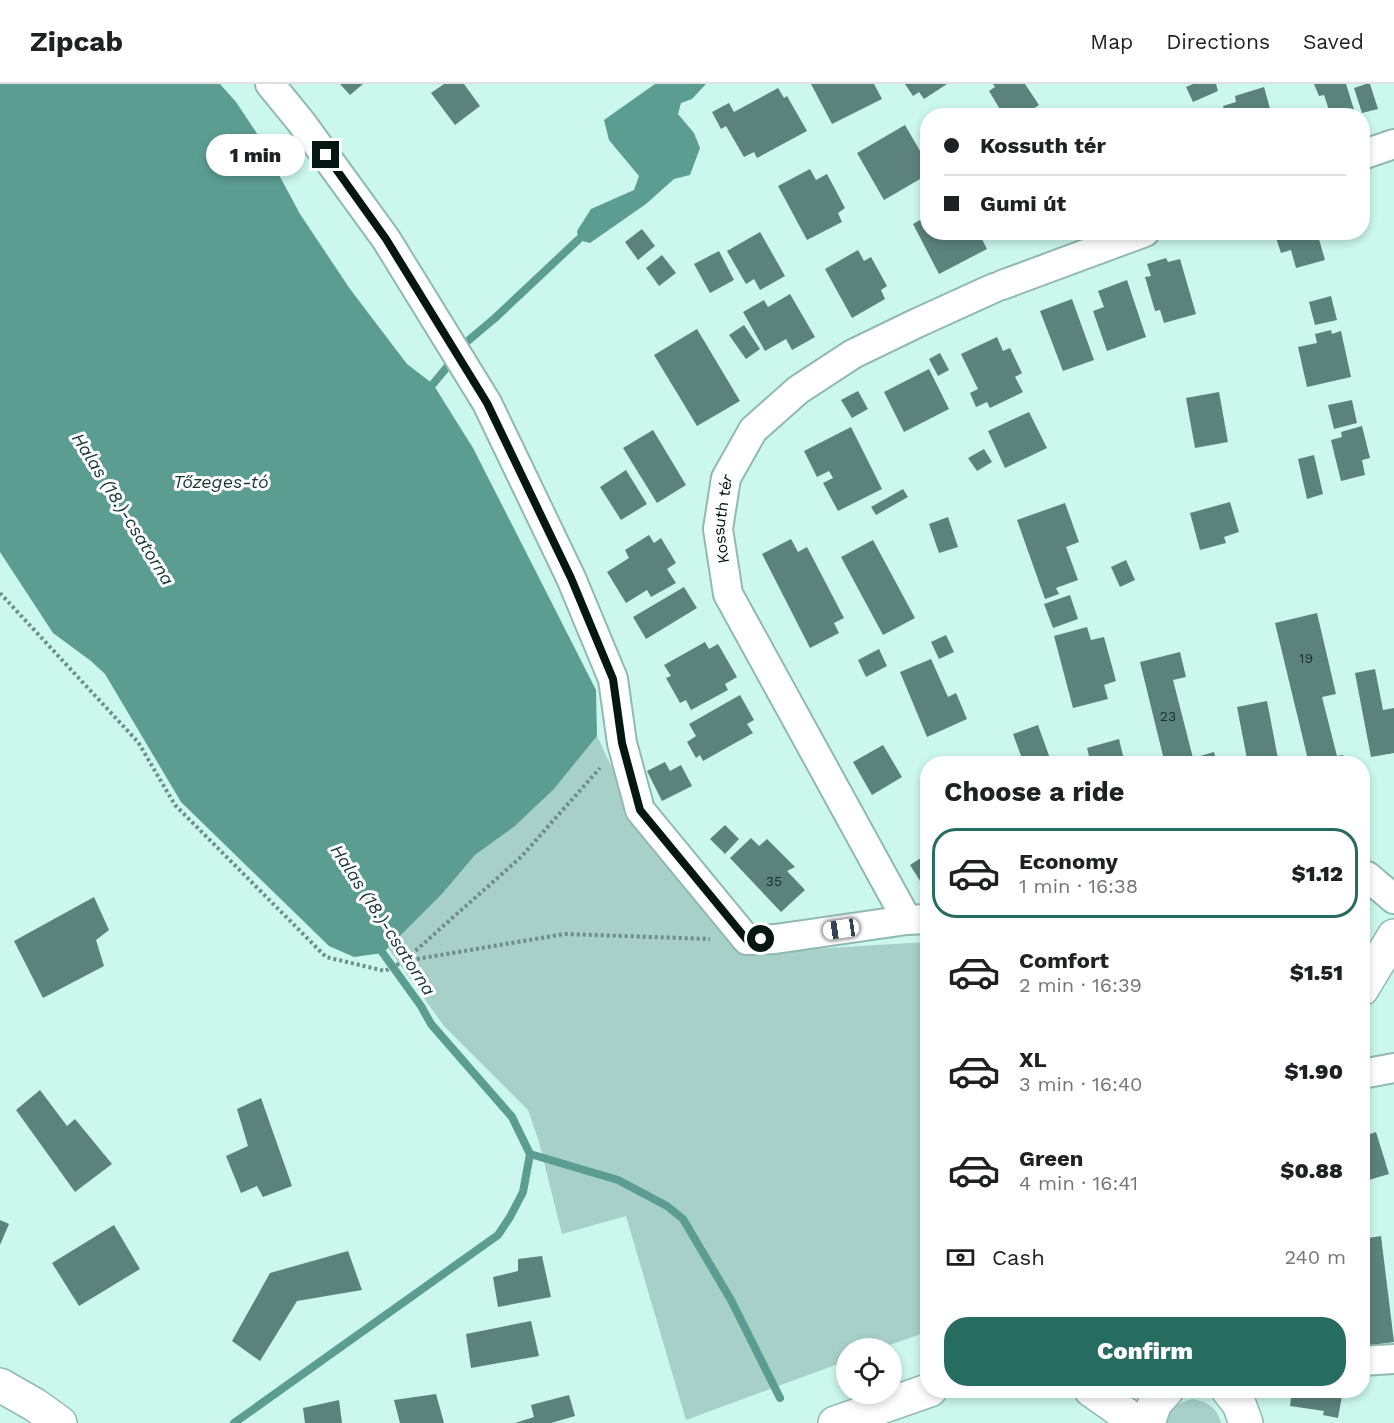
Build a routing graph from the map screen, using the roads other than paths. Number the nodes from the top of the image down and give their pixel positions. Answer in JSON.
{"nodes":[{"id":1,"x":270,"y":84,"type":"edge"},
{"id":2,"x":1394,"y":144,"type":"edge"},
{"id":3,"x":1370,"y":152,"type":"edge"},
{"id":4,"x":1124,"y":240,"type":"edge"},
{"id":5,"x":1370,"y":879,"type":"edge"},
{"id":6,"x":1394,"y":899,"type":"edge"},
{"id":7,"x":917,"y":920,"type":"edge"},
{"id":8,"x":1394,"y":936,"type":"edge"},
{"id":9,"x":1370,"y":976,"type":"edge"},
{"id":10,"x":1394,"y":1068,"type":"edge"},
{"id":11,"x":1370,"y":1072,"type":"edge"},
{"id":12,"x":1394,"y":1359,"type":"edge"},
{"id":13,"x":1370,"y":1360,"type":"edge"},
{"id":14,"x":0,"y":1385,"type":"edge"},
{"id":15,"x":920,"y":1393,"type":"edge"},
{"id":16,"x":1102,"y":1398,"type":"edge"},
{"id":17,"x":1158,"y":1398,"type":"edge"},
{"id":18,"x":60,"y":1423,"type":"edge"},
{"id":19,"x":835,"y":1423,"type":"edge"},
{"id":20,"x":1138,"y":1423,"type":"edge"},
{"id":21,"x":1148,"y":1423,"type":"edge"}],
"edges":[{"from":1,"to":7,"type":"street","name":"Kossuth tér"},
{"from":2,"to":3,"type":"street"},
{"from":4,"to":7,"type":"street","name":"Kossuth tér"},
{"from":5,"to":6,"type":"street"},
{"from":8,"to":9,"type":"main road"},
{"from":10,"to":11,"type":"street"},
{"from":12,"to":13,"type":"street"},
{"from":14,"to":18,"type":"main road"},
{"from":15,"to":19,"type":"main road"},
{"from":16,"to":20,"type":"main road"},
{"from":17,"to":21,"type":"main road"}]}
